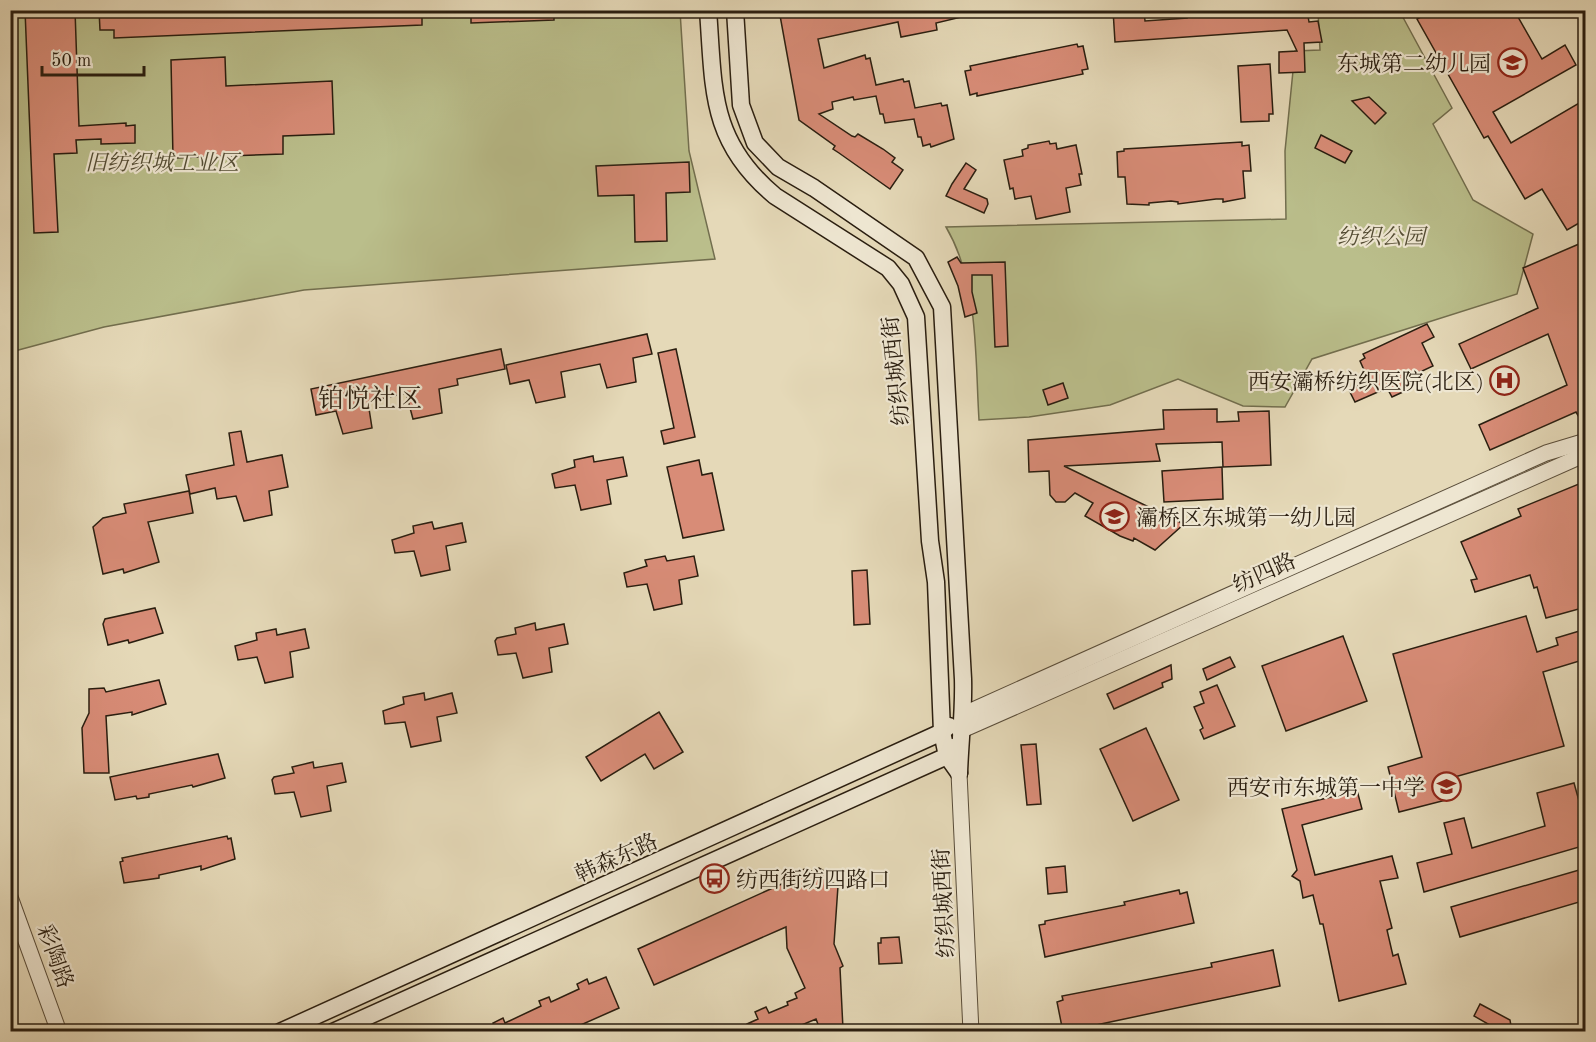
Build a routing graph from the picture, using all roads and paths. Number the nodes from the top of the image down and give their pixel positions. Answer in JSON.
{"nodes":[{"id":1,"x":708,"y":10,"type":"edge"},
{"id":2,"x":735,"y":10,"type":"edge"},
{"id":3,"x":1586,"y":441,"type":"edge"},
{"id":4,"x":1586,"y":454,"type":"edge"},
{"id":5,"x":962,"y":723,"type":"junction"},
{"id":6,"x":942,"y":732,"type":"junction"},
{"id":7,"x":947,"y":756,"type":"junction"},
{"id":8,"x":960,"y":774,"type":"junction"},
{"id":9,"x":10,"y":897,"type":"edge"},
{"id":10,"x":59,"y":1032,"type":"edge"},
{"id":11,"x":280,"y":1032,"type":"edge"},
{"id":12,"x":333,"y":1032,"type":"edge"},
{"id":13,"x":971,"y":1032,"type":"edge"}],
"edges":[{"from":1,"to":6,"type":"main road","name":"纺织城西街"},
{"from":2,"to":5,"type":"main road","name":"纺织城西街"},
{"from":3,"to":5,"type":"street","name":"纺四路"},
{"from":4,"to":5,"type":"street","name":"纺四路"},
{"from":5,"to":6,"type":"main road","name":"韩森东路"},
{"from":5,"to":7,"type":"main road"},
{"from":5,"to":8,"type":"main road","name":"纺织城西街"},
{"from":6,"to":7,"type":"main road","name":"纺织城西街"},
{"from":6,"to":11,"type":"main road","name":"韩森东路"},
{"from":7,"to":8,"type":"main road","name":"纺织城西街"},
{"from":7,"to":12,"type":"main road","name":"韩森东路"},
{"from":8,"to":13,"type":"street","name":"纺织城西街"},
{"from":9,"to":10,"type":"street","name":"彩陶路"}]}
